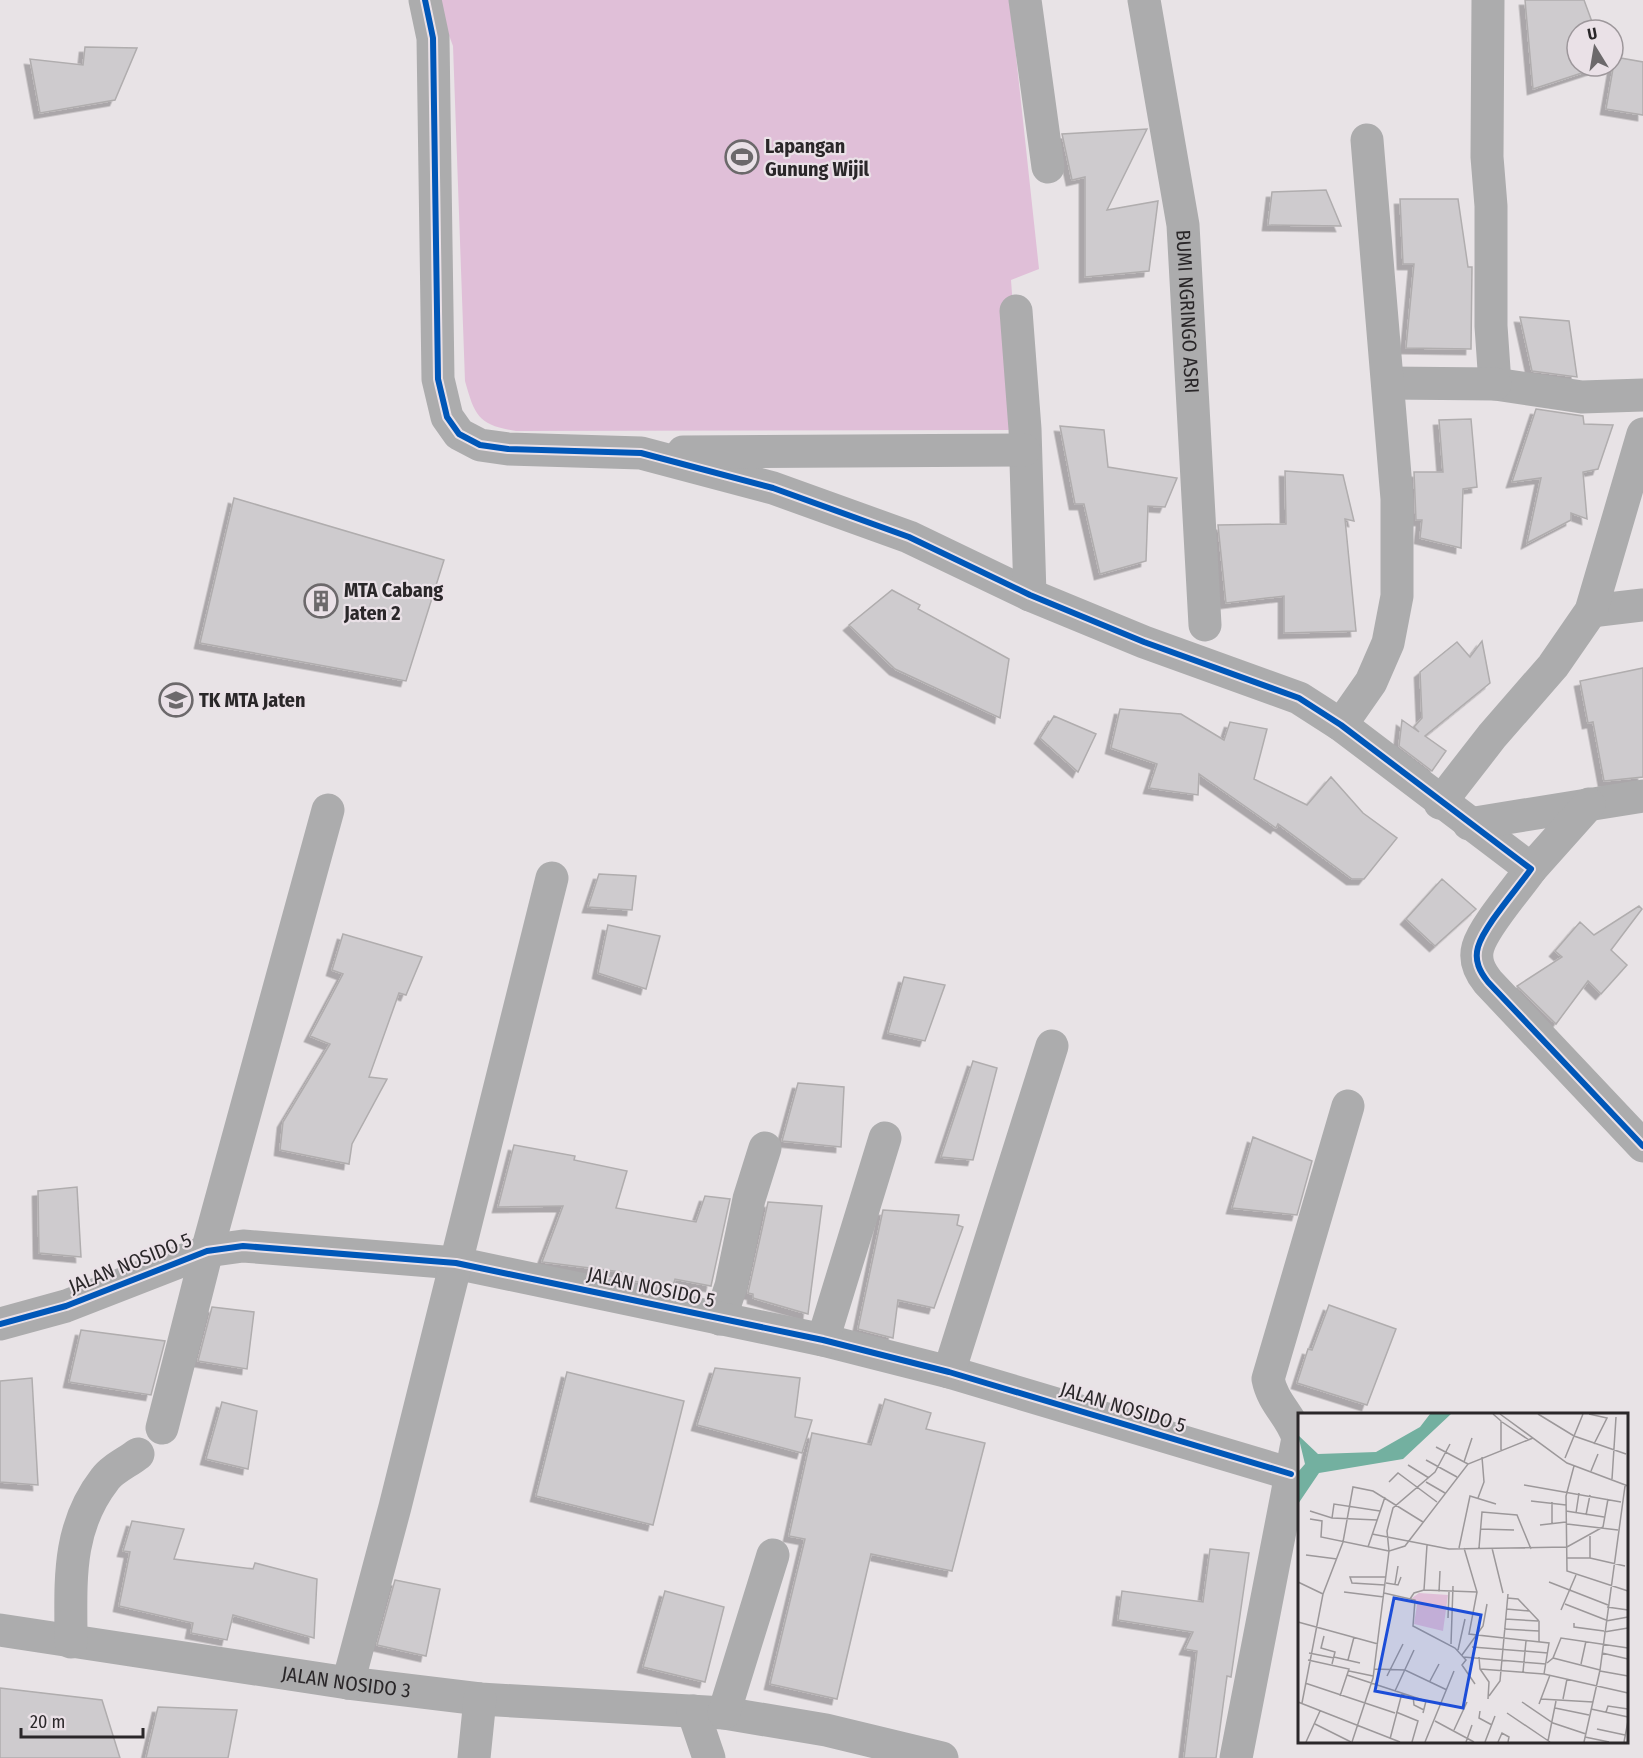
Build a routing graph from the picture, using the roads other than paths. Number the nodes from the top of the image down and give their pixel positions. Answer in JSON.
{"nodes":[{"id":1,"x":425,"y":0,"type":"edge"},
{"id":2,"x":1025,"y":0,"type":"edge"},
{"id":3,"x":1144,"y":0,"type":"edge"},
{"id":4,"x":1488,"y":0,"type":"edge"},
{"id":5,"x":1367,"y":140,"type":"dead end"},
{"id":6,"x":1048,"y":167,"type":"dead end"},
{"id":7,"x":1016,"y":311,"type":"dead end"},
{"id":8,"x":1388,"y":383,"type":"junction"},
{"id":9,"x":1495,"y":384,"type":"junction"},
{"id":10,"x":1643,"y":395,"type":"edge"},
{"id":11,"x":1643,"y":435,"type":"edge"},
{"id":12,"x":1024,"y":450,"type":"junction"},
{"id":13,"x":661,"y":457,"type":"junction"},
{"id":14,"x":1030,"y":596,"type":"junction"},
{"id":15,"x":1643,"y":605,"type":"edge"},
{"id":16,"x":1591,"y":611,"type":"junction"},
{"id":17,"x":1205,"y":625,"type":"dead end"},
{"id":18,"x":1341,"y":725,"type":"junction"},
{"id":19,"x":1643,"y":796,"type":"edge"},
{"id":20,"x":1440,"y":803,"type":"junction"},
{"id":21,"x":1589,"y":804,"type":"junction"},
{"id":22,"x":328,"y":810,"type":"dead end"},
{"id":23,"x":1469,"y":824,"type":"junction"},
{"id":24,"x":1531,"y":869,"type":"junction"},
{"id":25,"x":552,"y":878,"type":"dead end"},
{"id":26,"x":1052,"y":1046,"type":"dead end"},
{"id":27,"x":1348,"y":1106,"type":"dead end"},
{"id":28,"x":885,"y":1138,"type":"dead end"},
{"id":29,"x":1643,"y":1146,"type":"edge"},
{"id":30,"x":765,"y":1148,"type":"dead end"},
{"id":31,"x":207,"y":1251,"type":"junction"},
{"id":32,"x":456,"y":1263,"type":"junction"},
{"id":33,"x":720,"y":1319,"type":"junction"},
{"id":34,"x":0,"y":1324,"type":"edge"},
{"id":35,"x":823,"y":1340,"type":"junction"},
{"id":36,"x":949,"y":1372,"type":"junction"},
{"id":37,"x":162,"y":1428,"type":"dead end"},
{"id":38,"x":138,"y":1454,"type":"dead end"},
{"id":39,"x":1291,"y":1474,"type":"junction"},
{"id":40,"x":772,"y":1555,"type":"dead end"},
{"id":41,"x":0,"y":1630,"type":"edge"},
{"id":42,"x":71,"y":1642,"type":"junction"},
{"id":43,"x":348,"y":1683,"type":"junction"},
{"id":44,"x":480,"y":1699,"type":"junction"},
{"id":45,"x":709,"y":1712,"type":"junction"},
{"id":46,"x":474,"y":1758,"type":"edge"},
{"id":47,"x":709,"y":1758,"type":"edge"},
{"id":48,"x":942,"y":1758,"type":"edge"},
{"id":49,"x":1236,"y":1758,"type":"edge"}],
"edges":[{"from":1,"to":13,"type":"street"},
{"from":2,"to":6,"type":"street"},
{"from":3,"to":17,"type":"street","name":"BUMI NGRINGO ASRI"},
{"from":4,"to":9,"type":"street"},
{"from":5,"to":8,"type":"street"},
{"from":7,"to":12,"type":"street"},
{"from":8,"to":9,"type":"street"},
{"from":8,"to":18,"type":"street"},
{"from":9,"to":10,"type":"street"},
{"from":11,"to":16,"type":"street"},
{"from":12,"to":13,"type":"street"},
{"from":12,"to":14,"type":"street"},
{"from":13,"to":14,"type":"street"},
{"from":14,"to":18,"type":"street"},
{"from":15,"to":16,"type":"street"},
{"from":16,"to":20,"type":"street"},
{"from":18,"to":20,"type":"street"},
{"from":19,"to":21,"type":"street"},
{"from":20,"to":23,"type":"street"},
{"from":21,"to":23,"type":"street"},
{"from":21,"to":24,"type":"street"},
{"from":22,"to":31,"type":"street"},
{"from":23,"to":24,"type":"street"},
{"from":24,"to":29,"type":"street"},
{"from":25,"to":32,"type":"street"},
{"from":26,"to":36,"type":"street"},
{"from":27,"to":39,"type":"street"},
{"from":28,"to":35,"type":"street"},
{"from":30,"to":33,"type":"street"},
{"from":31,"to":32,"type":"street","name":"JALAN NOSIDO 5"},
{"from":31,"to":34,"type":"street","name":"JALAN NOSIDO 5"},
{"from":31,"to":37,"type":"street"},
{"from":32,"to":33,"type":"street","name":"JALAN NOSIDO 5"},
{"from":32,"to":43,"type":"street"},
{"from":33,"to":35,"type":"street","name":"JALAN NOSIDO 5"},
{"from":35,"to":36,"type":"street","name":"JALAN NOSIDO 5"},
{"from":36,"to":39,"type":"street","name":"JALAN NOSIDO 5"},
{"from":38,"to":42,"type":"street"},
{"from":39,"to":49,"type":"street"},
{"from":40,"to":45,"type":"street"},
{"from":41,"to":42,"type":"street","name":"JALAN NOSIDO 3"},
{"from":42,"to":43,"type":"street","name":"JALAN NOSIDO 3"},
{"from":43,"to":44,"type":"street","name":"JALAN NOSIDO 3"},
{"from":44,"to":45,"type":"street","name":"JALAN NOSIDO 3"},
{"from":44,"to":46,"type":"street"},
{"from":45,"to":47,"type":"street"},
{"from":45,"to":48,"type":"street","name":"JALAN NOSIDO 3"}]}
